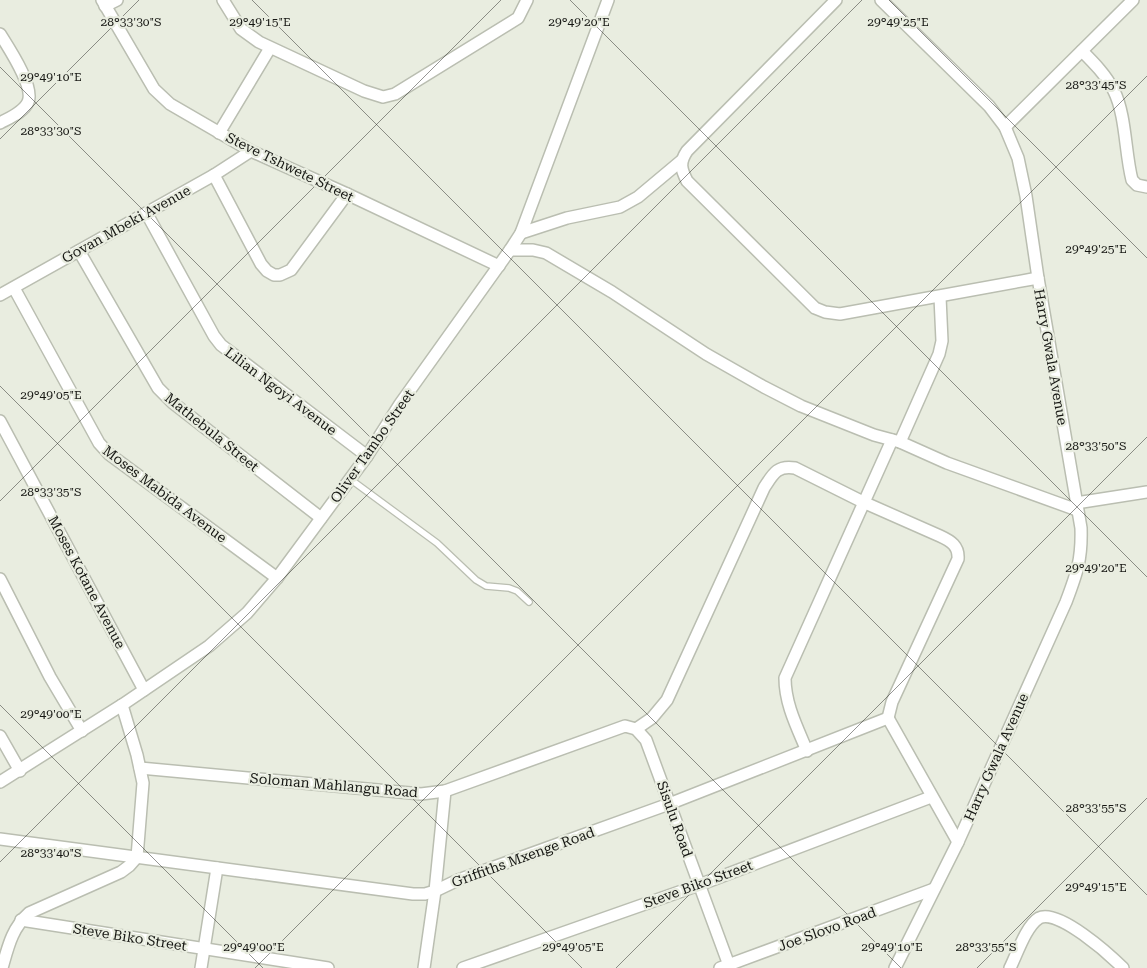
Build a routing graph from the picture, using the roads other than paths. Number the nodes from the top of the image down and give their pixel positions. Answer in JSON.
{"nodes":[{"id":1,"x":117,"y":0,"type":"edge"},
{"id":2,"x":223,"y":0,"type":"edge"},
{"id":3,"x":527,"y":0,"type":"edge"},
{"id":4,"x":608,"y":0,"type":"edge"},
{"id":5,"x":836,"y":0,"type":"edge"},
{"id":6,"x":881,"y":0,"type":"edge"},
{"id":7,"x":1133,"y":0,"type":"edge"},
{"id":8,"x":104,"y":3,"type":"edge"},
{"id":9,"x":0,"y":34,"type":"edge"},
{"id":10,"x":270,"y":48,"type":"junction"},
{"id":11,"x":1082,"y":51,"type":"junction"},
{"id":12,"x":0,"y":124,"type":"edge"},
{"id":13,"x":1005,"y":127,"type":"junction"},
{"id":14,"x":219,"y":133,"type":"junction"},
{"id":15,"x":251,"y":151,"type":"junction"},
{"id":16,"x":681,"y":160,"type":"junction"},
{"id":17,"x":214,"y":175,"type":"junction"},
{"id":18,"x":1147,"y":187,"type":"edge"},
{"id":19,"x":347,"y":194,"type":"junction"},
{"id":20,"x":146,"y":214,"type":"junction"},
{"id":21,"x":521,"y":233,"type":"junction"},
{"id":22,"x":510,"y":250,"type":"junction"},
{"id":23,"x":79,"y":251,"type":"junction"},
{"id":24,"x":499,"y":266,"type":"junction"},
{"id":25,"x":1038,"y":278,"type":"junction"},
{"id":26,"x":14,"y":288,"type":"junction"},
{"id":27,"x":0,"y":295,"type":"edge"},
{"id":28,"x":940,"y":297,"type":"junction"},
{"id":29,"x":0,"y":422,"type":"edge"},
{"id":30,"x":896,"y":441,"type":"junction"},
{"id":31,"x":367,"y":456,"type":"junction"},
{"id":32,"x":350,"y":479,"type":"junction"},
{"id":33,"x":1147,"y":492,"type":"edge"},
{"id":34,"x":863,"y":502,"type":"junction"},
{"id":35,"x":1077,"y":507,"type":"junction"},
{"id":36,"x":321,"y":518,"type":"junction"},
{"id":37,"x":277,"y":578,"type":"junction"},
{"id":38,"x":0,"y":579,"type":"edge"},
{"id":39,"x":530,"y":602,"type":"dead end"},
{"id":40,"x":144,"y":690,"type":"junction"},
{"id":41,"x":122,"y":705,"type":"junction"},
{"id":42,"x":888,"y":718,"type":"junction"},
{"id":43,"x":636,"y":729,"type":"junction"},
{"id":44,"x":82,"y":731,"type":"junction"},
{"id":45,"x":0,"y":736,"type":"edge"},
{"id":46,"x":807,"y":751,"type":"junction"},
{"id":47,"x":140,"y":768,"type":"junction"},
{"id":48,"x":20,"y":771,"type":"junction"},
{"id":49,"x":0,"y":782,"type":"edge"},
{"id":50,"x":445,"y":791,"type":"junction"},
{"id":51,"x":931,"y":797,"type":"junction"},
{"id":52,"x":669,"y":804,"type":"junction"},
{"id":53,"x":0,"y":839,"type":"edge"},
{"id":54,"x":958,"y":842,"type":"junction"},
{"id":55,"x":137,"y":857,"type":"junction"},
{"id":56,"x":217,"y":868,"type":"junction"},
{"id":57,"x":699,"y":884,"type":"junction"},
{"id":58,"x":934,"y":889,"type":"junction"},
{"id":59,"x":435,"y":891,"type":"junction"},
{"id":60,"x":21,"y":920,"type":"junction"},
{"id":61,"x":204,"y":949,"type":"junction"},
{"id":62,"x":727,"y":967,"type":"edge"},
{"id":63,"x":2,"y":968,"type":"edge"},
{"id":64,"x":201,"y":968,"type":"edge"},
{"id":65,"x":328,"y":968,"type":"edge"},
{"id":66,"x":424,"y":968,"type":"edge"},
{"id":67,"x":463,"y":968,"type":"edge"},
{"id":68,"x":896,"y":968,"type":"edge"},
{"id":69,"x":1010,"y":968,"type":"edge"},
{"id":70,"x":1123,"y":968,"type":"edge"}],
"edges":[{"from":1,"to":8,"type":"street"},
{"from":2,"to":10,"type":"street"},
{"from":3,"to":10,"type":"street"},
{"from":4,"to":21,"type":"street","name":"Oliver Tambo Street"},
{"from":5,"to":16,"type":"street"},
{"from":6,"to":13,"type":"street","name":"Harry Gwala Avenue"},
{"from":7,"to":11,"type":"street"},
{"from":8,"to":14,"type":"street","name":"Steve Tshwete Street"},
{"from":9,"to":12,"type":"street"},
{"from":10,"to":14,"type":"street"},
{"from":11,"to":13,"type":"street"},
{"from":11,"to":18,"type":"street"},
{"from":13,"to":25,"type":"street","name":"Harry Gwala Avenue"},
{"from":14,"to":15,"type":"street","name":"Steve Tshwete Street"},
{"from":15,"to":17,"type":"street","name":"Govan Mbeki Avenue"},
{"from":15,"to":19,"type":"street","name":"Steve Tshwete Street"},
{"from":16,"to":21,"type":"street"},
{"from":16,"to":28,"type":"street"},
{"from":17,"to":19,"type":"street"},
{"from":17,"to":20,"type":"street","name":"Govan Mbeki Avenue"},
{"from":19,"to":24,"type":"street","name":"Steve Tshwete Street"},
{"from":20,"to":23,"type":"street","name":"Govan Mbeki Avenue"},
{"from":20,"to":31,"type":"street","name":"Lilian Ngoyi Avenue"},
{"from":21,"to":22,"type":"street","name":"Oliver Tambo Street"},
{"from":22,"to":24,"type":"street","name":"Oliver Tambo Street"},
{"from":22,"to":30,"type":"street"},
{"from":23,"to":26,"type":"street","name":"Govan Mbeki Avenue"},
{"from":23,"to":36,"type":"street","name":"Mathebula Street"},
{"from":24,"to":31,"type":"street","name":"Oliver Tambo Street"},
{"from":25,"to":28,"type":"street"},
{"from":25,"to":35,"type":"street","name":"Harry Gwala Avenue"},
{"from":26,"to":27,"type":"street","name":"Govan Mbeki Avenue"},
{"from":26,"to":37,"type":"street","name":"Moses Mabida Avenue"},
{"from":28,"to":30,"type":"street"},
{"from":29,"to":40,"type":"street","name":"Moses Kotane Avenue"},
{"from":30,"to":34,"type":"street"},
{"from":30,"to":35,"type":"street"},
{"from":31,"to":32,"type":"street","name":"Oliver Tambo Street"},
{"from":32,"to":36,"type":"street","name":"Oliver Tambo Street"},
{"from":32,"to":39,"type":"lane"},
{"from":33,"to":35,"type":"street"},
{"from":34,"to":42,"type":"street"},
{"from":34,"to":43,"type":"street"},
{"from":34,"to":46,"type":"street"},
{"from":35,"to":54,"type":"street","name":"Harry Gwala Avenue"},
{"from":36,"to":37,"type":"street","name":"Oliver Tambo Street"},
{"from":37,"to":40,"type":"street","name":"Oliver Tambo Street"},
{"from":38,"to":44,"type":"street"},
{"from":40,"to":41,"type":"street","name":"Oliver Tambo Street"},
{"from":41,"to":44,"type":"street","name":"Oliver Tambo Street"},
{"from":41,"to":47,"type":"street"},
{"from":42,"to":46,"type":"street","name":"Griffiths Mxenge Road"},
{"from":42,"to":51,"type":"street"},
{"from":43,"to":50,"type":"street","name":"Soloman Mahlangu Road"},
{"from":43,"to":52,"type":"street","name":"Sisulu Road"},
{"from":44,"to":48,"type":"street","name":"Oliver Tambo Street"},
{"from":45,"to":48,"type":"street"},
{"from":46,"to":52,"type":"street","name":"Griffiths Mxenge Road"},
{"from":47,"to":50,"type":"street","name":"Soloman Mahlangu Road"},
{"from":47,"to":55,"type":"street"},
{"from":48,"to":49,"type":"street","name":"Oliver Tambo Street"},
{"from":50,"to":59,"type":"street"},
{"from":51,"to":54,"type":"street"},
{"from":51,"to":57,"type":"street","name":"Steve Biko Street"},
{"from":52,"to":57,"type":"street","name":"Sisulu Road"},
{"from":52,"to":59,"type":"street","name":"Griffiths Mxenge Road"},
{"from":53,"to":55,"type":"street","name":"Griffiths Mxenge Road"},
{"from":54,"to":58,"type":"street","name":"Harry Gwala Avenue"},
{"from":55,"to":56,"type":"street","name":"Griffiths Mxenge Road"},
{"from":55,"to":60,"type":"street"},
{"from":56,"to":59,"type":"street","name":"Griffiths Mxenge Road"},
{"from":56,"to":61,"type":"street"},
{"from":57,"to":62,"type":"street","name":"Sisulu Road"},
{"from":57,"to":67,"type":"street","name":"Steve Biko Street"},
{"from":58,"to":62,"type":"street","name":"Joe Slovo Road"},
{"from":58,"to":68,"type":"street","name":"Harry Gwala Avenue"},
{"from":59,"to":66,"type":"street"},
{"from":60,"to":61,"type":"street","name":"Steve Biko Street"},
{"from":60,"to":63,"type":"street"},
{"from":61,"to":64,"type":"street"},
{"from":61,"to":65,"type":"street","name":"Steve Biko Street"},
{"from":69,"to":70,"type":"street"}]}
